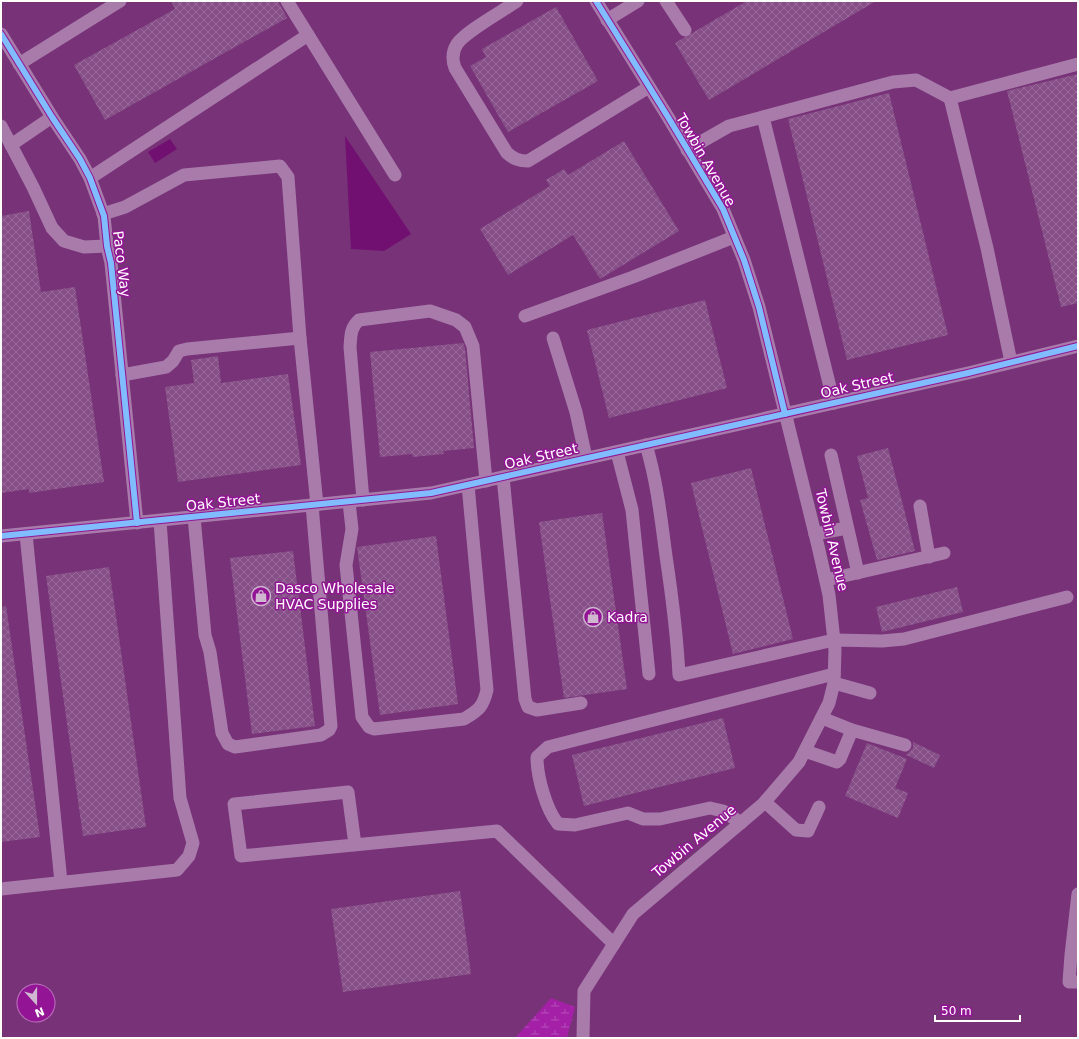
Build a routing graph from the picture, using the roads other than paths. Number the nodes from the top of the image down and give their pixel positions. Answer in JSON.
{"nodes":[{"id":1,"x":120,"y":1,"type":"edge"},
{"id":2,"x":287,"y":1,"type":"edge"},
{"id":3,"x":518,"y":1,"type":"edge"},
{"id":4,"x":596,"y":1,"type":"edge"},
{"id":5,"x":638,"y":1,"type":"edge"},
{"id":6,"x":666,"y":1,"type":"edge"},
{"id":7,"x":607,"y":20,"type":"junction"},
{"id":8,"x":685,"y":30,"type":"dead end"},
{"id":9,"x":1,"y":34,"type":"edge"},
{"id":10,"x":308,"y":35,"type":"junction"},
{"id":11,"x":20,"y":64,"type":"junction"},
{"id":12,"x":1078,"y":64,"type":"edge"},
{"id":13,"x":649,"y":87,"type":"junction"},
{"id":14,"x":950,"y":98,"type":"junction"},
{"id":15,"x":52,"y":117,"type":"junction"},
{"id":16,"x":763,"y":117,"type":"junction"},
{"id":17,"x":1,"y":126,"type":"edge"},
{"id":18,"x":11,"y":145,"type":"junction"},
{"id":19,"x":687,"y":150,"type":"junction"},
{"id":20,"x":395,"y":175,"type":"dead end"},
{"id":21,"x":90,"y":178,"type":"junction"},
{"id":22,"x":103,"y":214,"type":"junction"},
{"id":23,"x":734,"y":236,"type":"junction"},
{"id":24,"x":107,"y":246,"type":"junction"},
{"id":25,"x":525,"y":316,"type":"dead end"},
{"id":26,"x":300,"y":338,"type":"junction"},
{"id":27,"x":553,"y":338,"type":"dead end"},
{"id":28,"x":1078,"y":346,"type":"edge"},
{"id":29,"x":1011,"y":362,"type":"junction"},
{"id":30,"x":122,"y":375,"type":"junction"},
{"id":31,"x":834,"y":403,"type":"junction"},
{"id":32,"x":785,"y":414,"type":"junction"},
{"id":33,"x":646,"y":445,"type":"junction"},
{"id":34,"x":617,"y":452,"type":"junction"},
{"id":35,"x":831,"y":455,"type":"dead end"},
{"id":36,"x":586,"y":458,"type":"junction"},
{"id":37,"x":504,"y":477,"type":"junction"},
{"id":38,"x":486,"y":481,"type":"junction"},
{"id":39,"x":468,"y":485,"type":"junction"},
{"id":40,"x":363,"y":500,"type":"junction"},
{"id":41,"x":349,"y":502,"type":"junction"},
{"id":42,"x":315,"y":505,"type":"junction"},
{"id":43,"x":920,"y":506,"type":"dead end"},
{"id":44,"x":194,"y":518,"type":"junction"},
{"id":45,"x":160,"y":521,"type":"junction"},
{"id":46,"x":137,"y":523,"type":"junction"},
{"id":47,"x":848,"y":528,"type":"junction"},
{"id":48,"x":26,"y":534,"type":"junction"},
{"id":49,"x":815,"y":534,"type":"junction"},
{"id":50,"x":1,"y":536,"type":"edge"},
{"id":51,"x":944,"y":554,"type":"dead end"},
{"id":52,"x":929,"y":557,"type":"junction"},
{"id":53,"x":858,"y":573,"type":"junction"},
{"id":54,"x":826,"y":580,"type":"junction"},
{"id":55,"x":1067,"y":597,"type":"dead end"},
{"id":56,"x":834,"y":640,"type":"junction"},
{"id":57,"x":649,"y":674,"type":"dead end"},
{"id":58,"x":834,"y":678,"type":"junction"},
{"id":59,"x":870,"y":693,"type":"dead end"},
{"id":60,"x":581,"y":703,"type":"dead end"},
{"id":61,"x":822,"y":718,"type":"junction"},
{"id":62,"x":852,"y":730,"type":"junction"},
{"id":63,"x":905,"y":745,"type":"dead end"},
{"id":64,"x":805,"y":751,"type":"junction"},
{"id":65,"x":765,"y":802,"type":"junction"},
{"id":66,"x":819,"y":807,"type":"dead end"},
{"id":67,"x":741,"y":823,"type":"junction"},
{"id":68,"x":355,"y":845,"type":"junction"},
{"id":69,"x":61,"y":882,"type":"junction"},
{"id":70,"x":1,"y":888,"type":"edge"},
{"id":71,"x":1078,"y":894,"type":"edge"},
{"id":72,"x":614,"y":944,"type":"junction"},
{"id":73,"x":1078,"y":982,"type":"edge"},
{"id":74,"x":583,"y":1038,"type":"edge"}],
"edges":[{"from":1,"to":11,"type":"street"},
{"from":2,"to":10,"type":"street"},
{"from":3,"to":13,"type":"street"},
{"from":4,"to":7,"type":"street","name":"Towbin Avenue"},
{"from":5,"to":7,"type":"street"},
{"from":6,"to":8,"type":"street"},
{"from":7,"to":13,"type":"street","name":"Towbin Avenue"},
{"from":9,"to":11,"type":"street","name":"Paco Way"},
{"from":10,"to":20,"type":"street"},
{"from":10,"to":21,"type":"street"},
{"from":11,"to":15,"type":"street","name":"Paco Way"},
{"from":12,"to":14,"type":"street"},
{"from":13,"to":19,"type":"street","name":"Towbin Avenue"},
{"from":14,"to":16,"type":"street"},
{"from":14,"to":29,"type":"street"},
{"from":15,"to":18,"type":"street"},
{"from":15,"to":21,"type":"street","name":"Paco Way"},
{"from":16,"to":19,"type":"street"},
{"from":16,"to":31,"type":"street"},
{"from":17,"to":18,"type":"street"},
{"from":18,"to":24,"type":"street"},
{"from":19,"to":23,"type":"street","name":"Towbin Avenue"},
{"from":21,"to":22,"type":"street","name":"Paco Way"},
{"from":22,"to":24,"type":"street","name":"Paco Way"},
{"from":22,"to":26,"type":"street"},
{"from":23,"to":25,"type":"street"},
{"from":23,"to":32,"type":"street","name":"Towbin Avenue"},
{"from":24,"to":30,"type":"street","name":"Paco Way"},
{"from":26,"to":30,"type":"street"},
{"from":26,"to":42,"type":"street"},
{"from":27,"to":36,"type":"street"},
{"from":28,"to":29,"type":"street","name":"Oak Street"},
{"from":29,"to":31,"type":"street","name":"Oak Street"},
{"from":30,"to":46,"type":"street","name":"Paco Way"},
{"from":31,"to":32,"type":"street","name":"Oak Street"},
{"from":32,"to":33,"type":"street","name":"Oak Street"},
{"from":32,"to":49,"type":"street","name":"Towbin Avenue"},
{"from":33,"to":34,"type":"street","name":"Oak Street"},
{"from":33,"to":56,"type":"street"},
{"from":34,"to":36,"type":"street","name":"Oak Street"},
{"from":34,"to":57,"type":"street"},
{"from":35,"to":47,"type":"street"},
{"from":36,"to":37,"type":"street","name":"Oak Street"},
{"from":37,"to":38,"type":"street","name":"Oak Street"},
{"from":37,"to":60,"type":"street"},
{"from":38,"to":39,"type":"street","name":"Oak Street"},
{"from":38,"to":40,"type":"street"},
{"from":39,"to":40,"type":"street","name":"Oak Street"},
{"from":39,"to":41,"type":"street"},
{"from":40,"to":41,"type":"street","name":"Oak Street"},
{"from":41,"to":42,"type":"street","name":"Oak Street"},
{"from":42,"to":44,"type":"street","name":"Oak Street"},
{"from":42,"to":44,"type":"street"},
{"from":43,"to":52,"type":"street"},
{"from":44,"to":45,"type":"street","name":"Oak Street"},
{"from":45,"to":46,"type":"street","name":"Oak Street"},
{"from":45,"to":69,"type":"street"},
{"from":46,"to":48,"type":"street","name":"Oak Street"},
{"from":47,"to":49,"type":"street"},
{"from":47,"to":53,"type":"street"},
{"from":48,"to":50,"type":"street","name":"Oak Street"},
{"from":48,"to":69,"type":"street"},
{"from":49,"to":54,"type":"street","name":"Towbin Avenue"},
{"from":51,"to":52,"type":"street"},
{"from":52,"to":53,"type":"street"},
{"from":53,"to":54,"type":"street"},
{"from":54,"to":56,"type":"street","name":"Towbin Avenue"},
{"from":55,"to":56,"type":"street"},
{"from":56,"to":58,"type":"street","name":"Towbin Avenue"},
{"from":58,"to":59,"type":"street"},
{"from":58,"to":61,"type":"street","name":"Towbin Avenue"},
{"from":58,"to":67,"type":"street"},
{"from":61,"to":62,"type":"street"},
{"from":61,"to":64,"type":"street","name":"Towbin Avenue"},
{"from":62,"to":63,"type":"street"},
{"from":62,"to":64,"type":"street"},
{"from":64,"to":65,"type":"street","name":"Towbin Avenue"},
{"from":65,"to":66,"type":"street"},
{"from":65,"to":67,"type":"street","name":"Towbin Avenue"},
{"from":67,"to":72,"type":"street","name":"Towbin Avenue"},
{"from":68,"to":68,"type":"street"},
{"from":68,"to":72,"type":"street"},
{"from":69,"to":70,"type":"street"},
{"from":71,"to":73,"type":"street"},
{"from":72,"to":74,"type":"street","name":"Towbin Avenue"}]}
